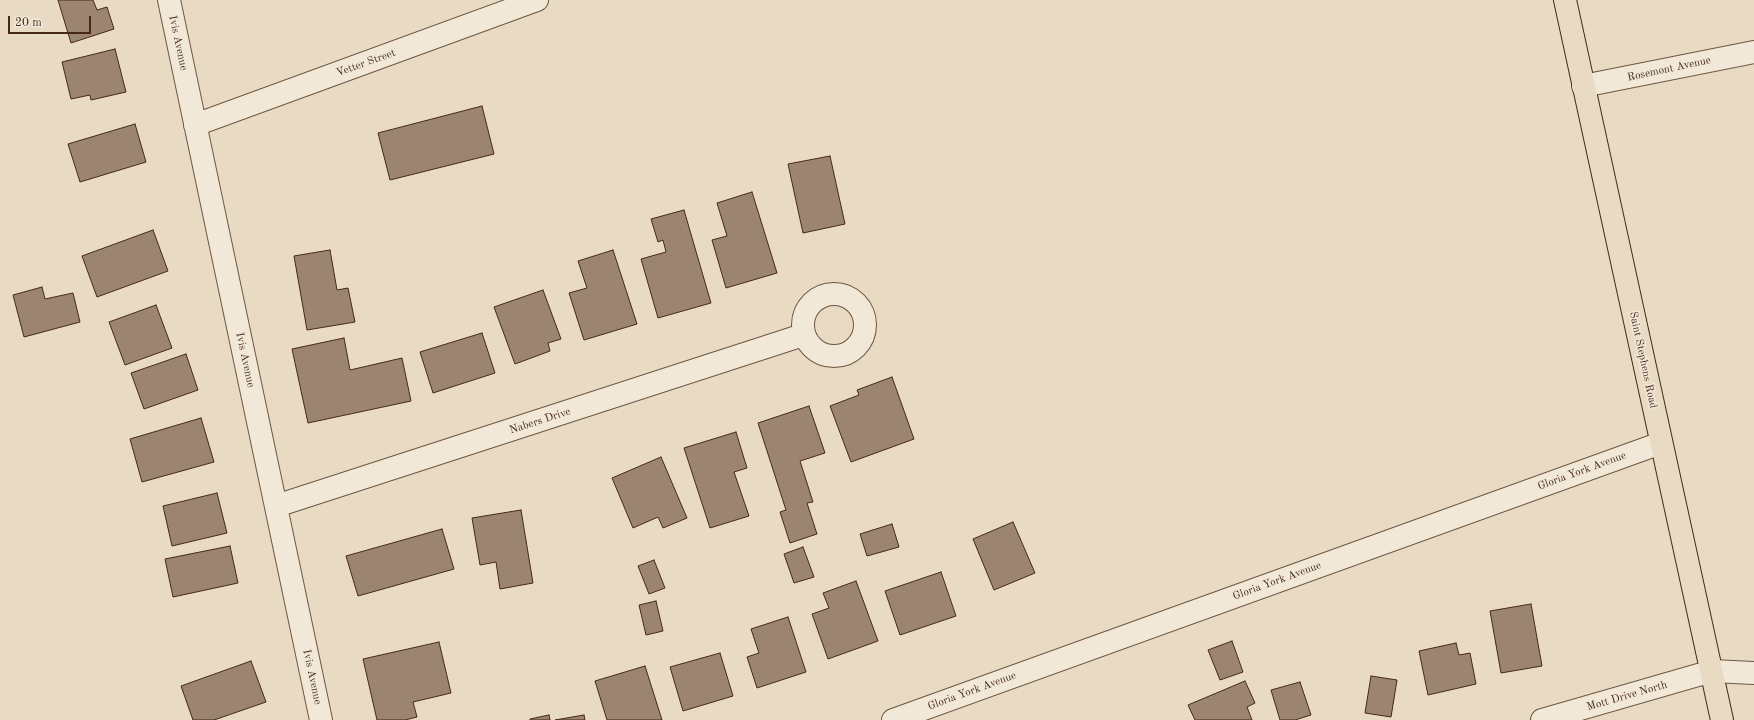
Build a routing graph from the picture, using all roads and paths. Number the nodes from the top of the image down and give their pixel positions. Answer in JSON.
{"nodes":[{"id":1,"x":169,"y":0,"type":"edge"},
{"id":2,"x":537,"y":0,"type":"edge"},
{"id":3,"x":1565,"y":0,"type":"edge"},
{"id":4,"x":1754,"y":52,"type":"edge"},
{"id":5,"x":1583,"y":86,"type":"junction"},
{"id":6,"x":195,"y":125,"type":"junction"},
{"id":7,"x":804,"y":335,"type":"dead end"},
{"id":8,"x":1661,"y":443,"type":"junction"},
{"id":9,"x":276,"y":506,"type":"junction"},
{"id":10,"x":1712,"y":671,"type":"junction"},
{"id":11,"x":1754,"y":673,"type":"edge"},
{"id":12,"x":321,"y":720,"type":"edge"},
{"id":13,"x":893,"y":720,"type":"edge"},
{"id":14,"x":1542,"y":720,"type":"edge"},
{"id":15,"x":1722,"y":720,"type":"edge"}],
"edges":[{"from":1,"to":6,"type":"street","name":"Ivis Avenue"},
{"from":2,"to":6,"type":"street","name":"Vetter Street"},
{"from":3,"to":5,"type":"main road","name":"Saint Stephens Road"},
{"from":4,"to":5,"type":"street","name":"Rosemont Avenue"},
{"from":5,"to":8,"type":"main road","name":"Saint Stephens Road"},
{"from":6,"to":9,"type":"street","name":"Ivis Avenue"},
{"from":7,"to":9,"type":"street","name":"Nabers Drive"},
{"from":8,"to":10,"type":"main road","name":"Saint Stephens Road"},
{"from":8,"to":13,"type":"street","name":"Gloria York Avenue"},
{"from":9,"to":12,"type":"street","name":"Ivis Avenue"},
{"from":10,"to":11,"type":"street","name":"Mott Drive North"},
{"from":10,"to":14,"type":"street","name":"Mott Drive North"},
{"from":10,"to":15,"type":"main road","name":"Saint Stephens Road"}]}
